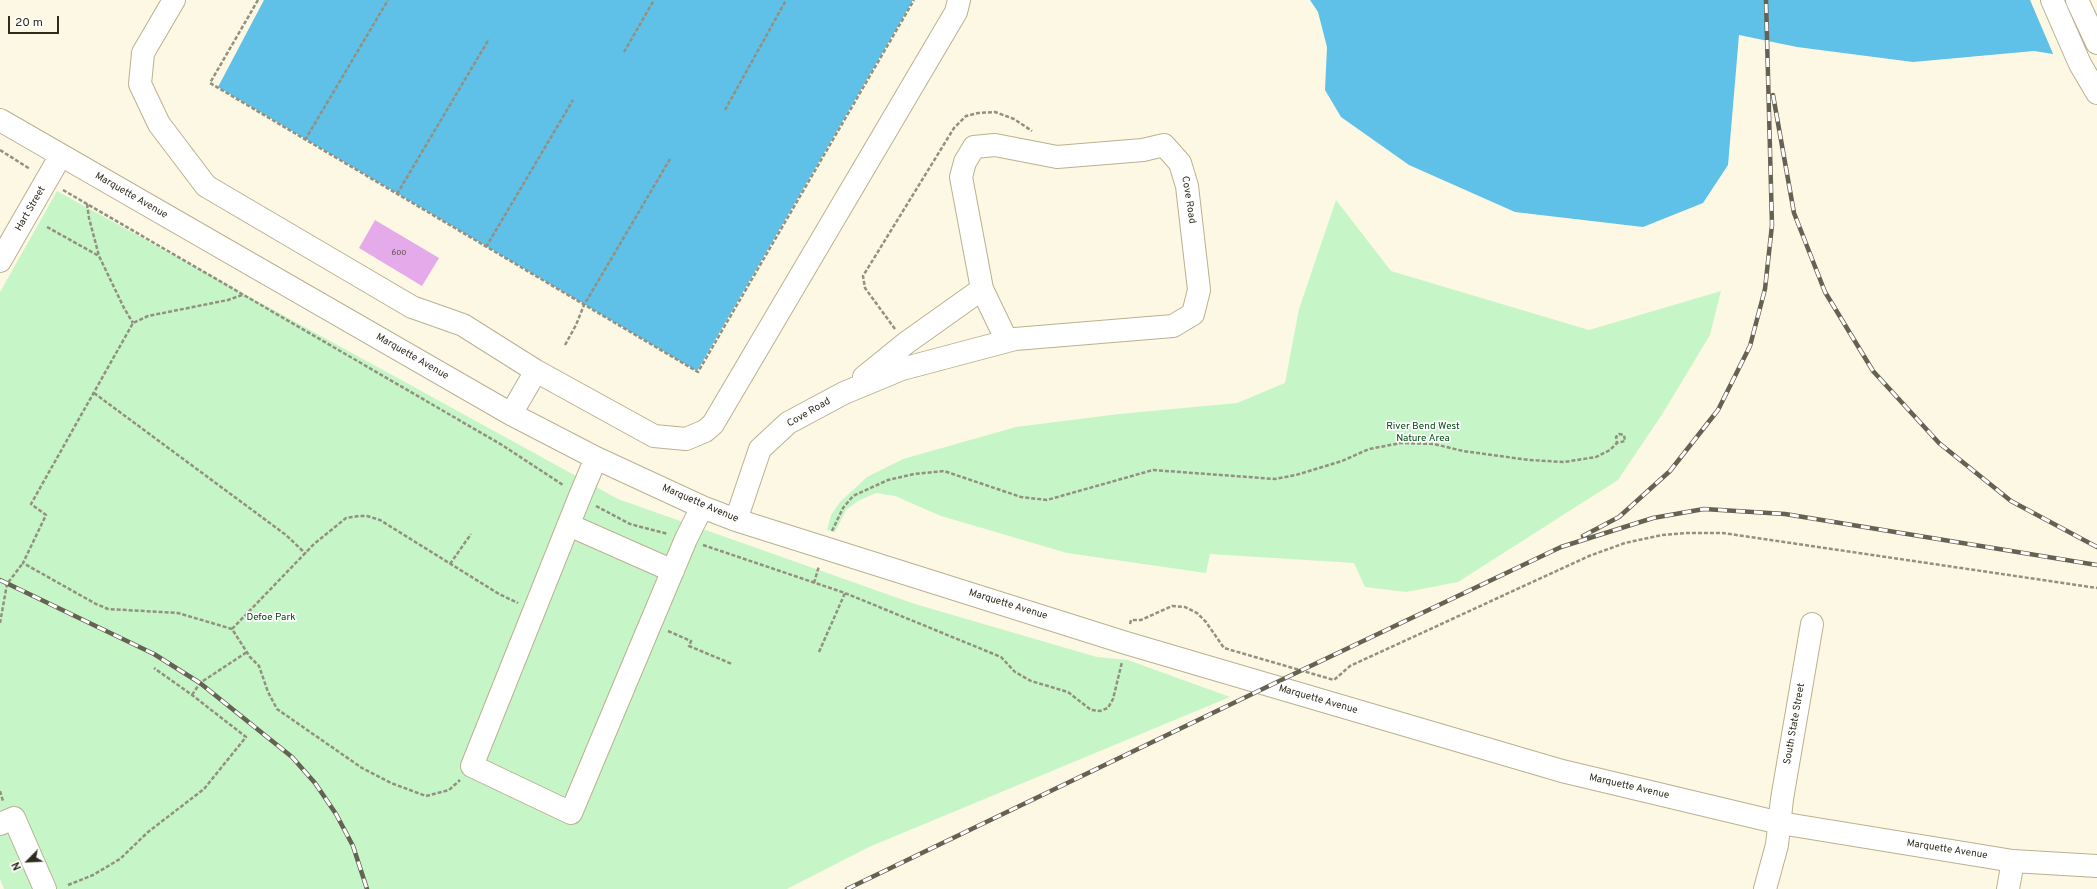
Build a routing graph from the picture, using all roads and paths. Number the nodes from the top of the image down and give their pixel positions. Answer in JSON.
{"nodes":[{"id":1,"x":174,"y":0,"type":"edge"},
{"id":2,"x":258,"y":0,"type":"edge"},
{"id":3,"x":388,"y":0,"type":"edge"},
{"id":4,"x":654,"y":0,"type":"edge"},
{"id":5,"x":786,"y":0,"type":"edge"},
{"id":6,"x":914,"y":0,"type":"edge"},
{"id":7,"x":959,"y":0,"type":"edge"},
{"id":8,"x":2052,"y":0,"type":"edge"},
{"id":9,"x":2077,"y":0,"type":"edge"},
{"id":10,"x":489,"y":39,"type":"dead end"},
{"id":11,"x":2097,"y":43,"type":"edge"},
{"id":12,"x":624,"y":52,"type":"dead end"},
{"id":13,"x":2097,"y":93,"type":"edge"},
{"id":14,"x":573,"y":100,"type":"dead end"},
{"id":15,"x":725,"y":110,"type":"dead end"},
{"id":16,"x":0,"y":120,"type":"edge"},
{"id":17,"x":1038,"y":136,"type":"dead end"},
{"id":18,"x":305,"y":140,"type":"junction"},
{"id":19,"x":0,"y":150,"type":"edge"},
{"id":20,"x":61,"y":155,"type":"junction"},
{"id":21,"x":670,"y":159,"type":"dead end"},
{"id":22,"x":48,"y":180,"type":"junction"},
{"id":23,"x":397,"y":194,"type":"junction"},
{"id":24,"x":87,"y":204,"type":"junction"},
{"id":25,"x":47,"y":228,"type":"dead end"},
{"id":26,"x":486,"y":247,"type":"junction"},
{"id":27,"x":99,"y":256,"type":"junction"},
{"id":28,"x":0,"y":262,"type":"edge"},
{"id":29,"x":982,"y":289,"type":"junction"},
{"id":30,"x":243,"y":295,"type":"junction"},
{"id":31,"x":584,"y":305,"type":"junction"},
{"id":32,"x":133,"y":323,"type":"junction"},
{"id":33,"x":1007,"y":341,"type":"junction"},
{"id":34,"x":906,"y":343,"type":"junction"},
{"id":35,"x":565,"y":345,"type":"dead end"},
{"id":36,"x":536,"y":371,"type":"junction"},
{"id":37,"x":94,"y":393,"type":"junction"},
{"id":38,"x":844,"y":393,"type":"junction"},
{"id":39,"x":511,"y":414,"type":"junction"},
{"id":40,"x":1617,"y":444,"type":"dead end"},
{"id":41,"x":596,"y":458,"type":"junction"},
{"id":42,"x":580,"y":496,"type":"junction"},
{"id":43,"x":702,"y":507,"type":"junction"},
{"id":44,"x":736,"y":520,"type":"junction"},
{"id":45,"x":568,"y":525,"type":"junction"},
{"id":46,"x":471,"y":534,"type":"dead end"},
{"id":47,"x":686,"y":539,"type":"junction"},
{"id":48,"x":826,"y":548,"type":"junction"},
{"id":49,"x":306,"y":554,"type":"junction"},
{"id":50,"x":23,"y":563,"type":"junction"},
{"id":51,"x":450,"y":564,"type":"junction"},
{"id":52,"x":673,"y":571,"type":"junction"},
{"id":53,"x":814,"y":583,"type":"junction"},
{"id":54,"x":2097,"y":588,"type":"edge"},
{"id":55,"x":845,"y":593,"type":"junction"},
{"id":56,"x":536,"y":610,"type":"junction"},
{"id":57,"x":0,"y":623,"type":"edge"},
{"id":58,"x":651,"y":623,"type":"junction"},
{"id":59,"x":1812,"y":624,"type":"dead end"},
{"id":60,"x":232,"y":629,"type":"junction"},
{"id":61,"x":1126,"y":642,"type":"junction"},
{"id":62,"x":246,"y":652,"type":"junction"},
{"id":63,"x":819,"y":652,"type":"dead end"},
{"id":64,"x":732,"y":664,"type":"dead end"},
{"id":65,"x":154,"y":668,"type":"dead end"},
{"id":66,"x":192,"y":695,"type":"junction"},
{"id":67,"x":472,"y":766,"type":"junction"},
{"id":68,"x":1780,"y":823,"type":"junction"},
{"id":69,"x":0,"y":824,"type":"edge"},
{"id":70,"x":2013,"y":861,"type":"junction"},
{"id":71,"x":2097,"y":866,"type":"edge"},
{"id":72,"x":68,"y":886,"type":"dead end"},
{"id":73,"x":44,"y":889,"type":"edge"},
{"id":74,"x":1764,"y":889,"type":"edge"},
{"id":75,"x":2008,"y":889,"type":"edge"}],
"edges":[{"from":1,"to":36,"type":"street"},
{"from":2,"to":18,"type":"path"},
{"from":3,"to":18,"type":"path"},
{"from":4,"to":12,"type":"path"},
{"from":5,"to":15,"type":"path"},
{"from":6,"to":31,"type":"path"},
{"from":7,"to":36,"type":"street"},
{"from":8,"to":13,"type":"street"},
{"from":9,"to":11,"type":"street"},
{"from":10,"to":23,"type":"path"},
{"from":14,"to":26,"type":"path"},
{"from":16,"to":20,"type":"street","name":"Marquette Avenue"},
{"from":17,"to":34,"type":"path"},
{"from":18,"to":23,"type":"path"},
{"from":19,"to":22,"type":"path"},
{"from":20,"to":22,"type":"street","name":"Hart Street"},
{"from":20,"to":39,"type":"street","name":"Marquette Avenue"},
{"from":21,"to":31,"type":"path"},
{"from":22,"to":24,"type":"path"},
{"from":22,"to":28,"type":"street","name":"Hart Street"},
{"from":23,"to":26,"type":"path"},
{"from":24,"to":27,"type":"path"},
{"from":24,"to":30,"type":"path"},
{"from":25,"to":27,"type":"path"},
{"from":26,"to":31,"type":"path"},
{"from":27,"to":32,"type":"path"},
{"from":29,"to":33,"type":"street","name":"Cove Road"},
{"from":29,"to":33,"type":"street","name":"Cove Road"},
{"from":29,"to":34,"type":"street","name":"Cove Road"},
{"from":30,"to":32,"type":"path"},
{"from":30,"to":42,"type":"path"},
{"from":31,"to":35,"type":"path"},
{"from":32,"to":37,"type":"path"},
{"from":33,"to":38,"type":"street","name":"Cove Road"},
{"from":34,"to":38,"type":"street","name":"Cove Road"},
{"from":36,"to":39,"type":"street"},
{"from":37,"to":49,"type":"path"},
{"from":37,"to":50,"type":"path"},
{"from":38,"to":44,"type":"street","name":"Cove Road"},
{"from":39,"to":41,"type":"street","name":"Marquette Avenue"},
{"from":40,"to":48,"type":"path"},
{"from":41,"to":42,"type":"street"},
{"from":41,"to":43,"type":"street","name":"Marquette Avenue"},
{"from":42,"to":45,"type":"street"},
{"from":42,"to":47,"type":"path"},
{"from":43,"to":44,"type":"street","name":"Marquette Avenue"},
{"from":43,"to":47,"type":"street"},
{"from":44,"to":48,"type":"street","name":"Marquette Avenue"},
{"from":45,"to":52,"type":"street"},
{"from":45,"to":56,"type":"street"},
{"from":46,"to":51,"type":"path"},
{"from":47,"to":52,"type":"street"},
{"from":47,"to":53,"type":"path"},
{"from":48,"to":53,"type":"path"},
{"from":48,"to":61,"type":"street","name":"Marquette Avenue"},
{"from":49,"to":51,"type":"path"},
{"from":49,"to":60,"type":"path"},
{"from":50,"to":57,"type":"path"},
{"from":50,"to":60,"type":"path"},
{"from":51,"to":56,"type":"path"},
{"from":52,"to":58,"type":"street"},
{"from":53,"to":55,"type":"path"},
{"from":54,"to":61,"type":"path"},
{"from":55,"to":61,"type":"path"},
{"from":55,"to":63,"type":"path"},
{"from":56,"to":67,"type":"street"},
{"from":58,"to":64,"type":"path"},
{"from":58,"to":67,"type":"street"},
{"from":59,"to":68,"type":"street","name":"South State Street"},
{"from":60,"to":62,"type":"path"},
{"from":61,"to":68,"type":"street","name":"Marquette Avenue"},
{"from":62,"to":66,"type":"path"},
{"from":62,"to":67,"type":"path"},
{"from":65,"to":66,"type":"path"},
{"from":66,"to":72,"type":"path"},
{"from":68,"to":70,"type":"street","name":"Marquette Avenue"},
{"from":68,"to":74,"type":"street","name":"South State Street"},
{"from":69,"to":73,"type":"street"},
{"from":70,"to":71,"type":"street","name":"Marquette Avenue"},
{"from":70,"to":75,"type":"street"}]}
